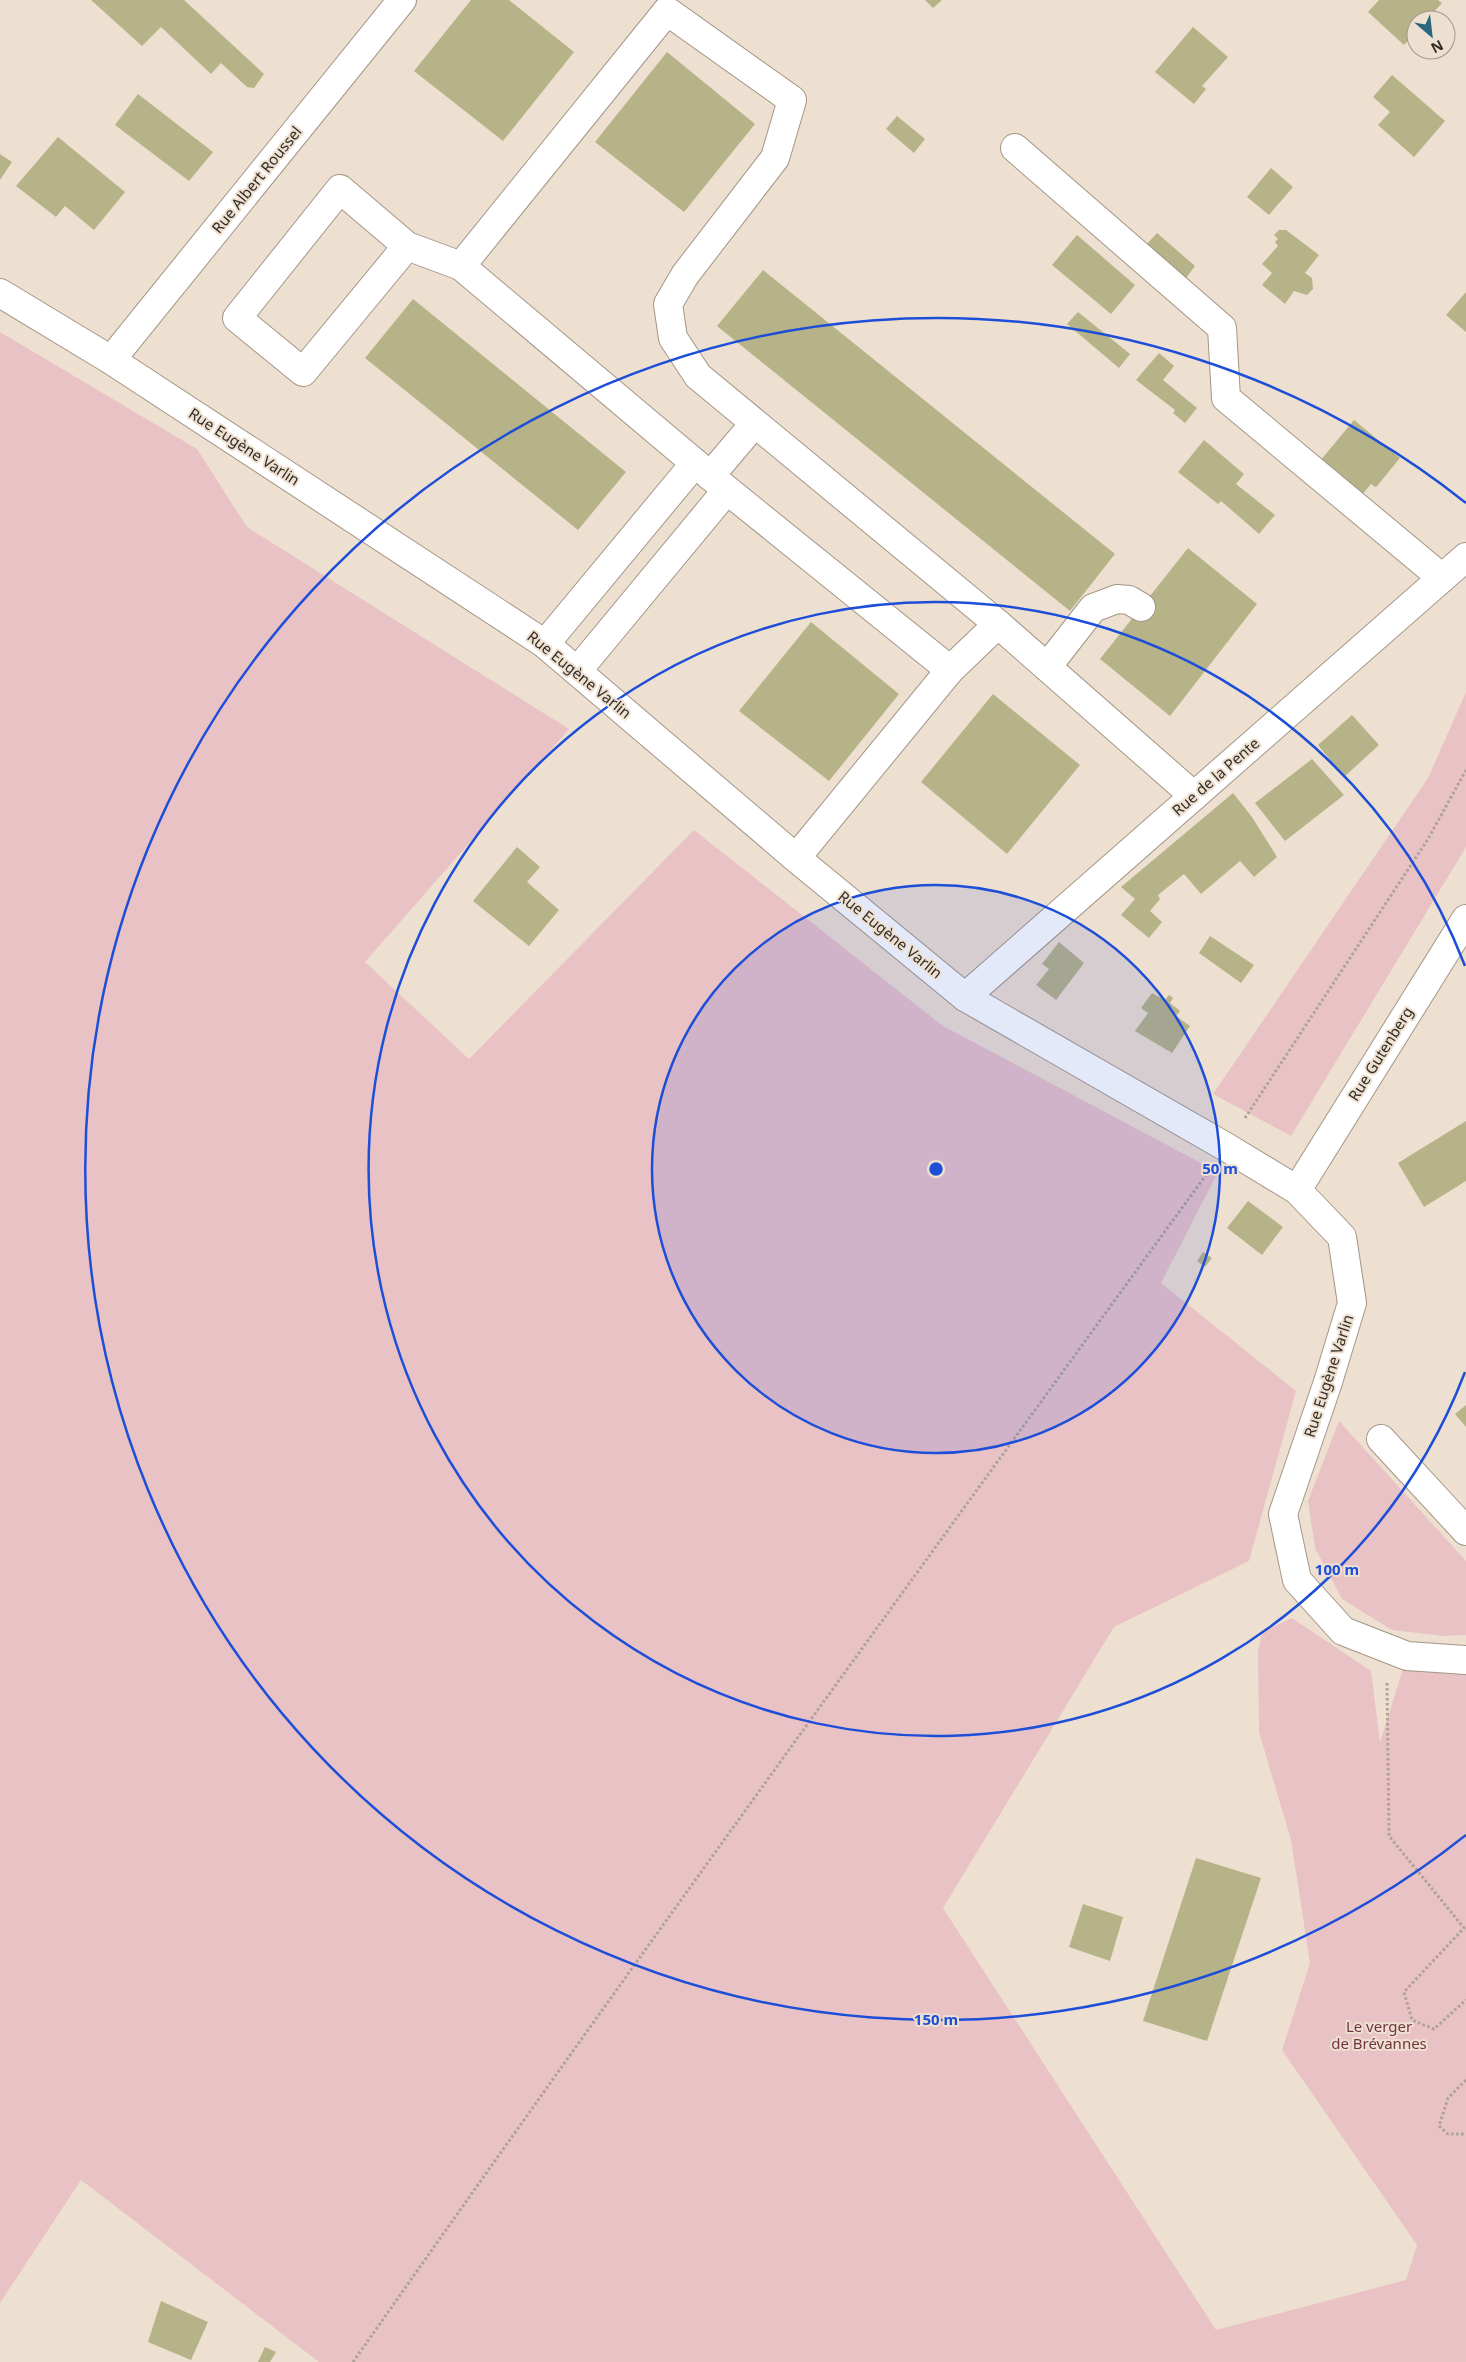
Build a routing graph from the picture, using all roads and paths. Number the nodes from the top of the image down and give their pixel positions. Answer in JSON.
{"nodes":[{"id":1,"x":402,"y":0,"type":"edge"},
{"id":2,"x":1015,"y":148,"type":"dead end"},
{"id":3,"x":407,"y":246,"type":"junction"},
{"id":4,"x":461,"y":266,"type":"junction"},
{"id":5,"x":0,"y":293,"type":"edge"},
{"id":6,"x":111,"y":360,"type":"junction"},
{"id":7,"x":754,"y":424,"type":"junction"},
{"id":8,"x":710,"y":476,"type":"junction"},
{"id":9,"x":1466,"y":557,"type":"edge"},
{"id":10,"x":1442,"y":578,"type":"junction"},
{"id":11,"x":1141,"y":607,"type":"dead end"},
{"id":12,"x":998,"y":624,"type":"junction"},
{"id":13,"x":545,"y":644,"type":"junction"},
{"id":14,"x":1047,"y":667,"type":"junction"},
{"id":15,"x":578,"y":670,"type":"junction"},
{"id":16,"x":950,"y":670,"type":"junction"},
{"id":17,"x":1466,"y":770,"type":"edge"},
{"id":18,"x":1194,"y":796,"type":"junction"},
{"id":19,"x":796,"y":858,"type":"junction"},
{"id":20,"x":1466,"y":919,"type":"edge"},
{"id":21,"x":965,"y":997,"type":"junction"},
{"id":22,"x":1226,"y":1147,"type":"junction"},
{"id":23,"x":1298,"y":1190,"type":"junction"},
{"id":24,"x":1381,"y":1439,"type":"dead end"},
{"id":25,"x":1466,"y":1531,"type":"edge"},
{"id":26,"x":1387,"y":1648,"type":"junction"},
{"id":27,"x":1466,"y":1660,"type":"edge"},
{"id":28,"x":1466,"y":2000,"type":"edge"},
{"id":29,"x":1466,"y":2080,"type":"edge"},
{"id":30,"x":1466,"y":2134,"type":"edge"},
{"id":31,"x":353,"y":2362,"type":"edge"}],
"edges":[{"from":1,"to":6,"type":"street","name":"Rue Albert Roussel"},
{"from":2,"to":10,"type":"street"},
{"from":3,"to":3,"type":"street"},
{"from":3,"to":4,"type":"street"},
{"from":4,"to":7,"type":"street"},
{"from":4,"to":8,"type":"street"},
{"from":5,"to":6,"type":"street","name":"Rue Eugène Varlin"},
{"from":6,"to":13,"type":"street","name":"Rue Eugène Varlin"},
{"from":7,"to":8,"type":"street"},
{"from":7,"to":12,"type":"street"},
{"from":8,"to":13,"type":"street"},
{"from":8,"to":15,"type":"street"},
{"from":8,"to":16,"type":"street"},
{"from":9,"to":10,"type":"street","name":"Rue de la Pente"},
{"from":10,"to":18,"type":"street","name":"Rue de la Pente"},
{"from":11,"to":14,"type":"street"},
{"from":12,"to":14,"type":"street"},
{"from":12,"to":16,"type":"street"},
{"from":13,"to":15,"type":"street","name":"Rue Eugène Varlin"},
{"from":14,"to":18,"type":"street"},
{"from":15,"to":19,"type":"street","name":"Rue Eugène Varlin"},
{"from":16,"to":19,"type":"street"},
{"from":17,"to":22,"type":"path"},
{"from":18,"to":21,"type":"street","name":"Rue de la Pente"},
{"from":19,"to":21,"type":"street","name":"Rue Eugène Varlin"},
{"from":20,"to":23,"type":"street","name":"Rue Gutenberg"},
{"from":21,"to":22,"type":"street","name":"Rue Eugène Varlin"},
{"from":22,"to":23,"type":"street","name":"Rue Eugène Varlin"},
{"from":22,"to":31,"type":"path"},
{"from":23,"to":26,"type":"street","name":"Rue Eugène Varlin"},
{"from":24,"to":25,"type":"street"},
{"from":26,"to":27,"type":"street","name":"Rue Eugène Varlin"},
{"from":26,"to":28,"type":"path"},
{"from":29,"to":30,"type":"path"}]}
